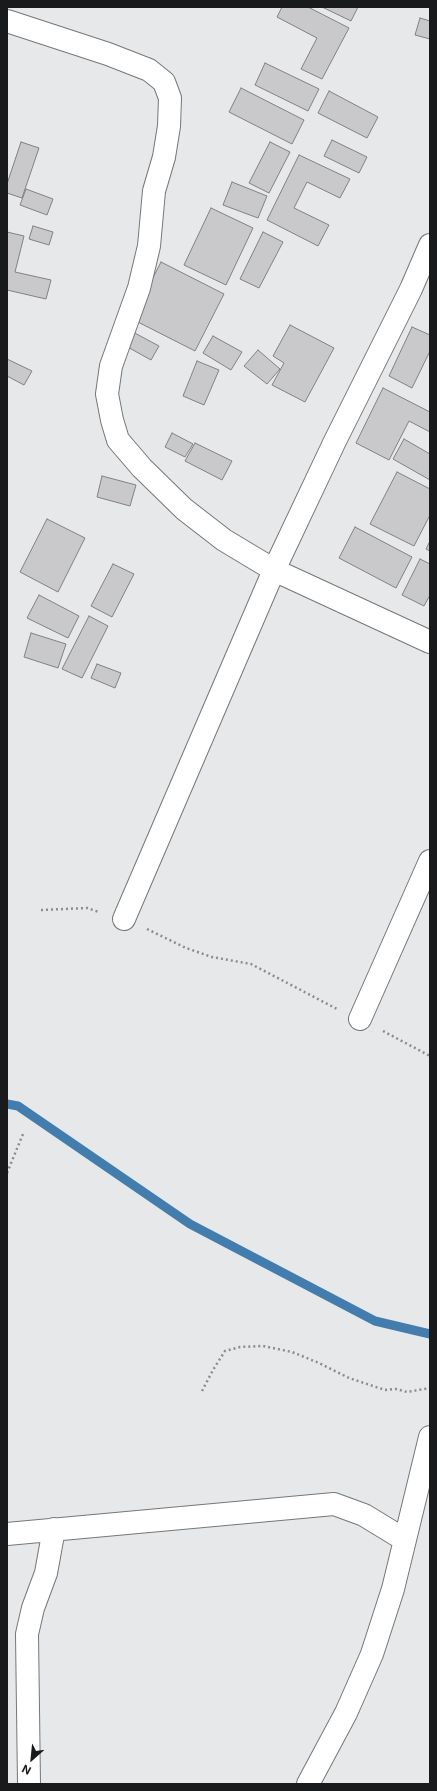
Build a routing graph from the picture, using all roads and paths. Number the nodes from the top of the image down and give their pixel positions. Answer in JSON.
{"nodes":[{"id":1,"x":7,"y":21,"type":"edge"},
{"id":2,"x":430,"y":245,"type":"edge"},
{"id":3,"x":274,"y":570,"type":"junction"},
{"id":4,"x":430,"y":642,"type":"edge"},
{"id":5,"x":430,"y":861,"type":"edge"},
{"id":6,"x":41,"y":910,"type":"dead end"},
{"id":7,"x":124,"y":919,"type":"junction"},
{"id":8,"x":360,"y":1019,"type":"junction"},
{"id":9,"x":430,"y":1056,"type":"edge"},
{"id":10,"x":23,"y":1134,"type":"dead end"},
{"id":11,"x":7,"y":1173,"type":"edge"},
{"id":12,"x":430,"y":1388,"type":"edge"},
{"id":13,"x":202,"y":1392,"type":"dead end"},
{"id":14,"x":430,"y":1437,"type":"edge"},
{"id":15,"x":54,"y":1528,"type":"junction"},
{"id":16,"x":7,"y":1534,"type":"edge"},
{"id":17,"x":404,"y":1540,"type":"junction"},
{"id":18,"x":29,"y":1784,"type":"edge"},
{"id":19,"x":308,"y":1784,"type":"edge"}],
"edges":[{"from":1,"to":3,"type":"street"},
{"from":2,"to":3,"type":"street"},
{"from":3,"to":4,"type":"street"},
{"from":3,"to":7,"type":"street"},
{"from":5,"to":8,"type":"street"},
{"from":6,"to":7,"type":"path"},
{"from":7,"to":8,"type":"path"},
{"from":8,"to":9,"type":"path"},
{"from":10,"to":11,"type":"path"},
{"from":12,"to":13,"type":"path"},
{"from":14,"to":17,"type":"street"},
{"from":15,"to":16,"type":"street"},
{"from":15,"to":17,"type":"street"},
{"from":15,"to":18,"type":"street"},
{"from":17,"to":19,"type":"street"}]}
